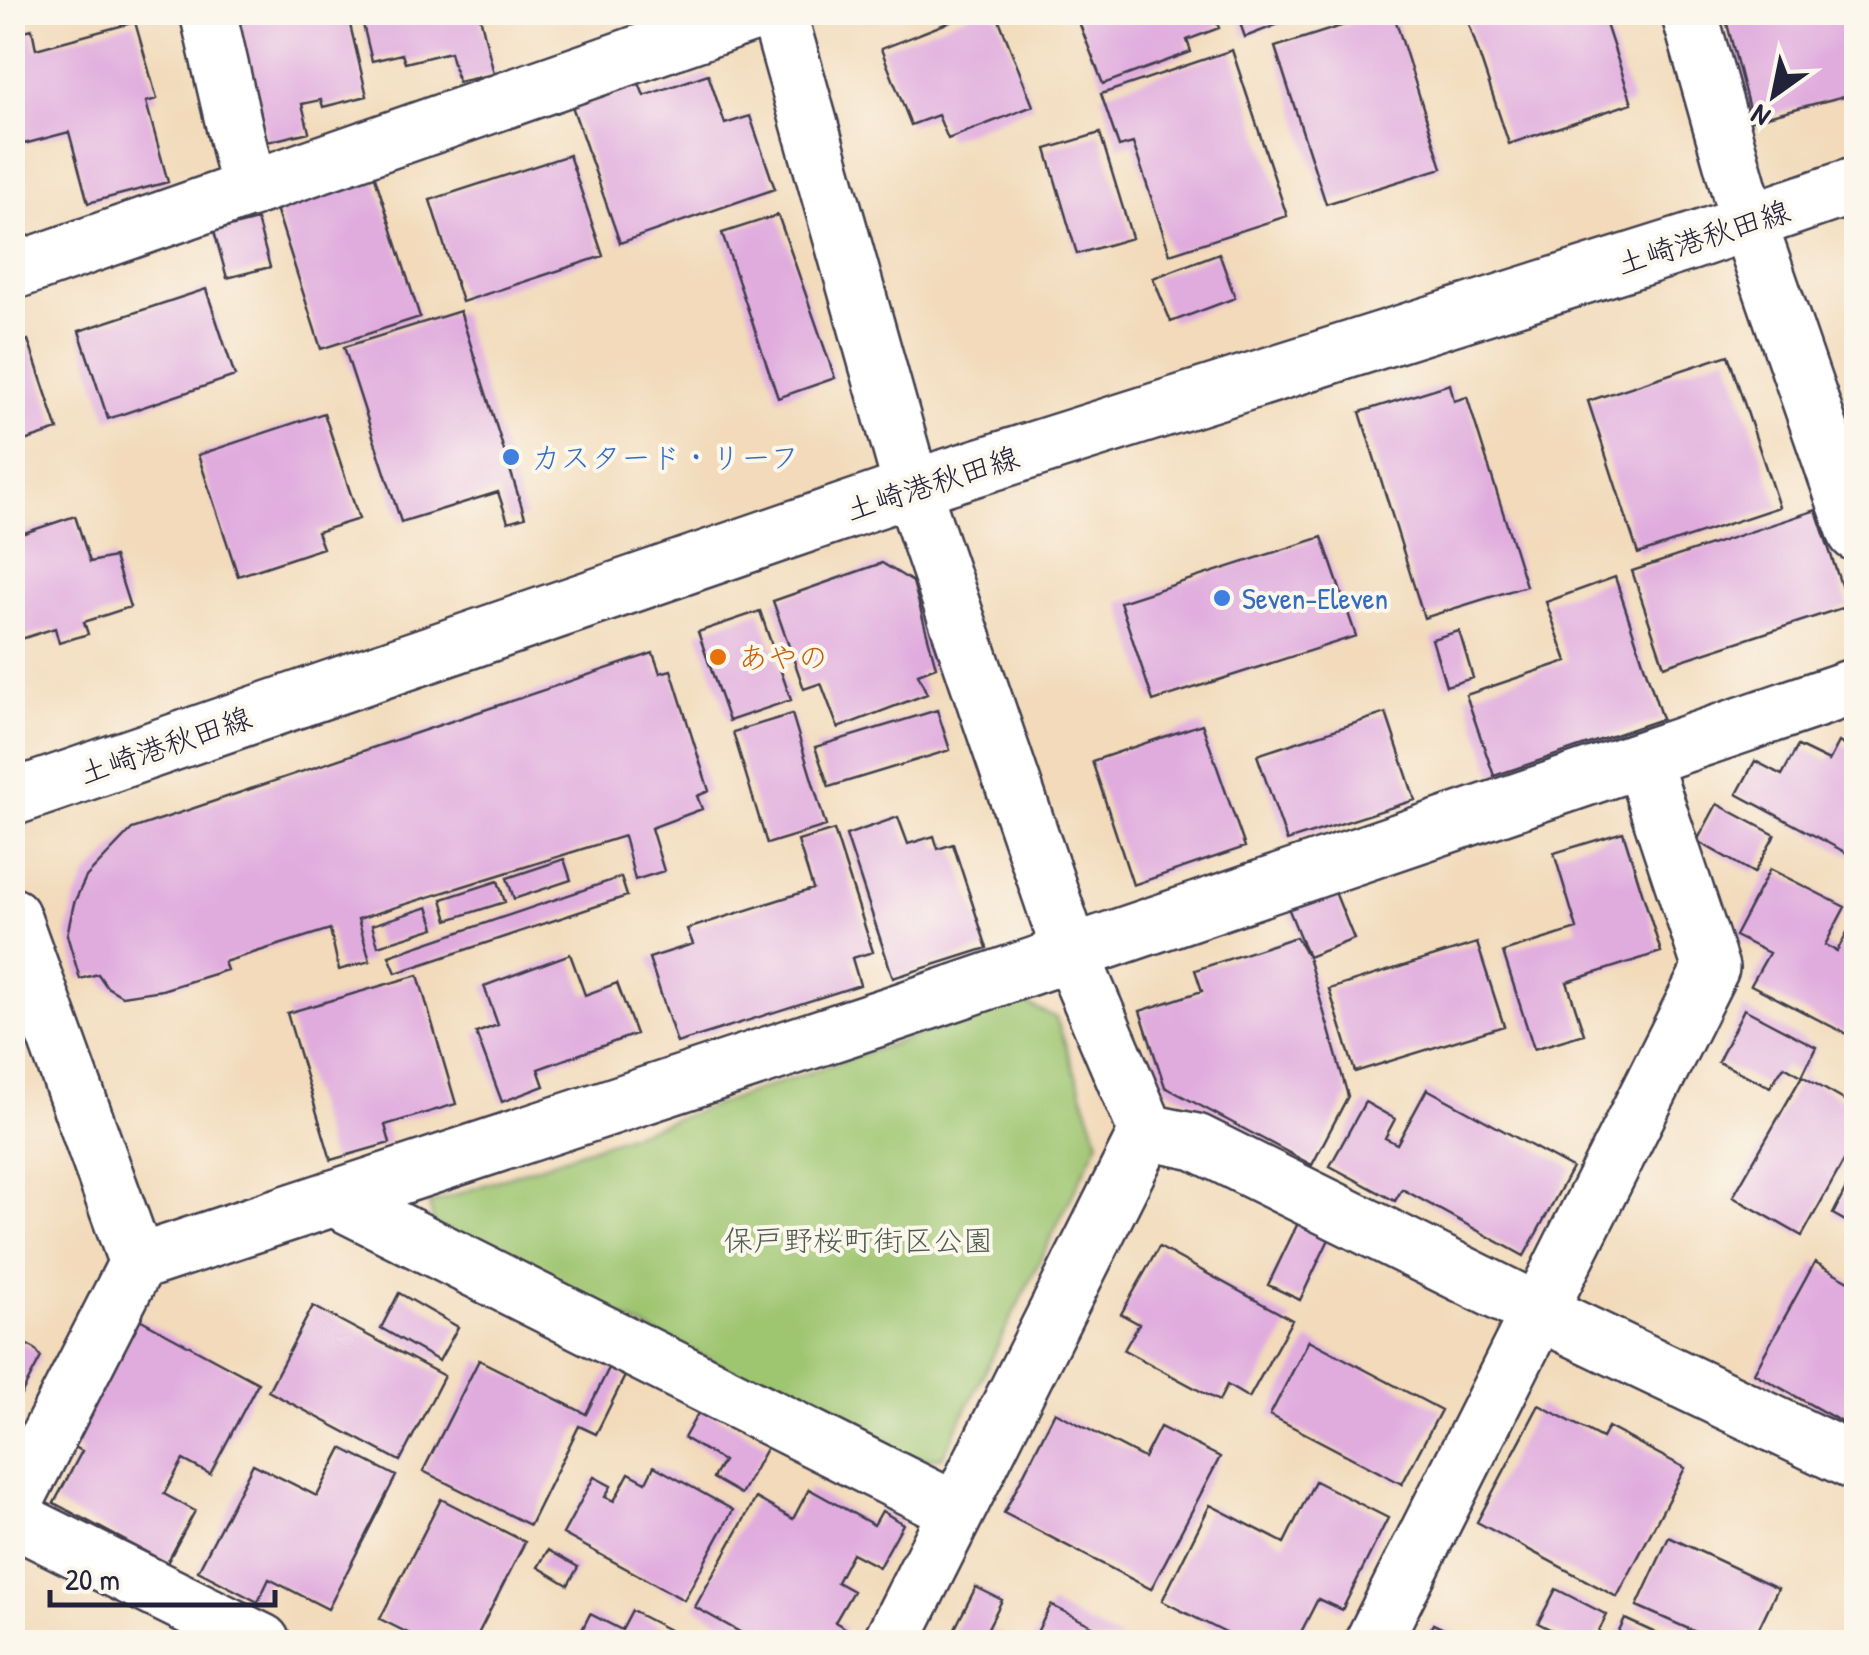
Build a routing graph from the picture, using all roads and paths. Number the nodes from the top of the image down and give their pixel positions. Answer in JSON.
{"nodes":[{"id":1,"x":208,"y":12,"type":"edge"},
{"id":2,"x":758,"y":12,"type":"edge"},
{"id":3,"x":778,"y":12,"type":"edge"},
{"id":4,"x":1689,"y":12,"type":"edge"},
{"id":5,"x":1856,"y":185,"type":"edge"},
{"id":6,"x":249,"y":190,"type":"junction"},
{"id":7,"x":1749,"y":224,"type":"junction"},
{"id":8,"x":12,"y":272,"type":"edge"},
{"id":9,"x":912,"y":488,"type":"junction"},
{"id":10,"x":1856,"y":533,"type":"edge"},
{"id":11,"x":1856,"y":686,"type":"edge"},
{"id":12,"x":1642,"y":760,"type":"junction"},
{"id":13,"x":12,"y":798,"type":"edge"},
{"id":14,"x":12,"y":916,"type":"edge"},
{"id":15,"x":1070,"y":954,"type":"junction"},
{"id":16,"x":1147,"y":1132,"type":"junction"},
{"id":17,"x":334,"y":1198,"type":"junction"},
{"id":18,"x":137,"y":1263,"type":"junction"},
{"id":19,"x":1539,"y":1312,"type":"junction"},
{"id":20,"x":1856,"y":1462,"type":"edge"},
{"id":21,"x":12,"y":1508,"type":"edge"},
{"id":22,"x":955,"y":1510,"type":"junction"},
{"id":23,"x":12,"y":1518,"type":"edge"},
{"id":24,"x":262,"y":1642,"type":"edge"},
{"id":25,"x":891,"y":1642,"type":"edge"},
{"id":26,"x":1373,"y":1642,"type":"edge"}],
"edges":[{"from":1,"to":6,"type":"street"},
{"from":2,"to":6,"type":"street"},
{"from":3,"to":9,"type":"street"},
{"from":4,"to":7,"type":"street"},
{"from":5,"to":7,"type":"street","name":"土崎港秋田線"},
{"from":6,"to":8,"type":"street"},
{"from":7,"to":9,"type":"street","name":"土崎港秋田線"},
{"from":7,"to":10,"type":"street"},
{"from":9,"to":13,"type":"street","name":"土崎港秋田線"},
{"from":9,"to":15,"type":"street"},
{"from":11,"to":12,"type":"street"},
{"from":12,"to":15,"type":"street"},
{"from":12,"to":19,"type":"street"},
{"from":14,"to":18,"type":"street"},
{"from":15,"to":16,"type":"street"},
{"from":15,"to":17,"type":"street"},
{"from":16,"to":19,"type":"street"},
{"from":16,"to":22,"type":"street"},
{"from":17,"to":18,"type":"street"},
{"from":17,"to":22,"type":"street"},
{"from":18,"to":21,"type":"street"},
{"from":19,"to":20,"type":"street"},
{"from":19,"to":26,"type":"street"},
{"from":22,"to":25,"type":"street"},
{"from":23,"to":24,"type":"street"}]}
